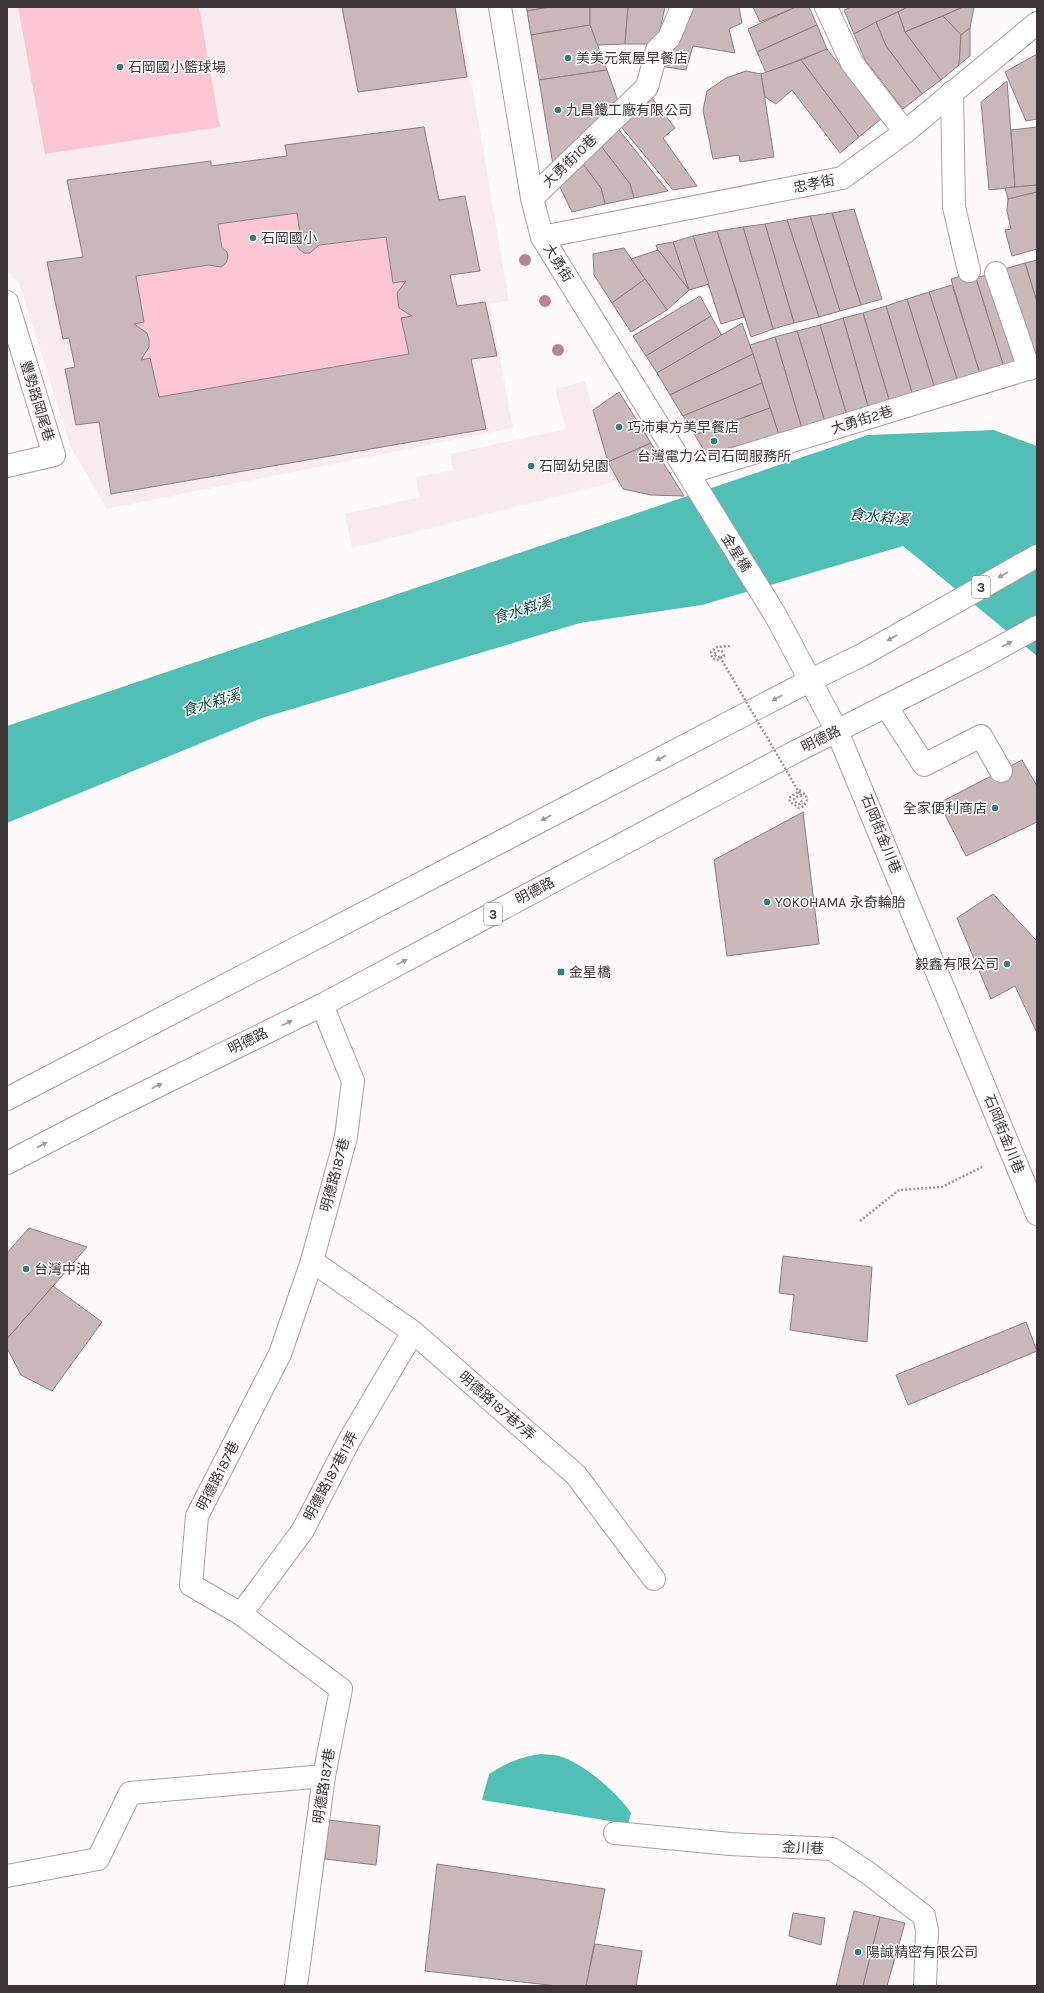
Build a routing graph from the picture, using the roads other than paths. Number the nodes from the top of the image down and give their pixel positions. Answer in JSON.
{"nodes":[{"id":1,"x":500,"y":7,"type":"edge"},
{"id":2,"x":682,"y":7,"type":"edge"},
{"id":3,"x":826,"y":7,"type":"edge"},
{"id":4,"x":1037,"y":24,"type":"edge"},
{"id":5,"x":952,"y":92,"type":"junction"},
{"id":6,"x":905,"y":132,"type":"junction"},
{"id":7,"x":532,"y":198,"type":"junction"},
{"id":8,"x":542,"y":237,"type":"junction"},
{"id":9,"x":969,"y":271,"type":"dead end"},
{"id":10,"x":996,"y":273,"type":"dead end"},
{"id":11,"x":7,"y":302,"type":"edge"},
{"id":12,"x":1033,"y":368,"type":"edge"},
{"id":13,"x":7,"y":466,"type":"edge"},
{"id":14,"x":692,"y":481,"type":"junction"},
{"id":15,"x":1037,"y":556,"type":"edge"},
{"id":16,"x":776,"y":616,"type":"joint"},
{"id":17,"x":1037,"y":627,"type":"edge"},
{"id":18,"x":810,"y":680,"type":"junction"},
{"id":19,"x":886,"y":706,"type":"junction"},
{"id":20,"x":837,"y":731,"type":"junction"},
{"id":21,"x":1001,"y":772,"type":"dead end"},
{"id":22,"x":322,"y":1005,"type":"junction"},
{"id":23,"x":7,"y":1099,"type":"edge"},
{"id":24,"x":7,"y":1163,"type":"edge"},
{"id":25,"x":1037,"y":1214,"type":"edge"},
{"id":26,"x":312,"y":1261,"type":"junction"},
{"id":27,"x":413,"y":1332,"type":"junction"},
{"id":28,"x":654,"y":1579,"type":"dead end"},
{"id":29,"x":241,"y":1614,"type":"junction"},
{"id":30,"x":324,"y":1776,"type":"junction"},
{"id":31,"x":615,"y":1833,"type":"dead end"},
{"id":32,"x":7,"y":1876,"type":"edge"},
{"id":33,"x":296,"y":1986,"type":"edge"},
{"id":34,"x":925,"y":1986,"type":"edge"}],
"edges":[{"from":1,"to":7,"type":"street","name":"大勇街"},
{"from":2,"to":7,"type":"street","name":"大勇街10巷"},
{"from":3,"to":6,"type":"street"},
{"from":4,"to":5,"type":"street","name":"忠孝街"},
{"from":5,"to":6,"type":"street","name":"忠孝街"},
{"from":5,"to":9,"type":"street"},
{"from":6,"to":8,"type":"street","name":"忠孝街"},
{"from":7,"to":8,"type":"street","name":"大勇街"},
{"from":8,"to":14,"type":"street","name":"大勇街"},
{"from":10,"to":12,"type":"street"},
{"from":11,"to":13,"type":"street","name":"豐勢路岡尾巷"},
{"from":12,"to":14,"type":"street","name":"大勇街2巷"},
{"from":14,"to":16,"type":"street","name":"金星橋"},
{"from":15,"to":18,"type":"street","number":"3","one_way":true},
{"from":16,"to":18,"type":"street","name":"石岡街金川巷"},
{"from":19,"to":17,"type":"street","name":"明德路","number":"3","one_way":true},
{"from":18,"to":20,"type":"street","name":"石岡街金川巷"},
{"from":18,"to":23,"type":"street","number":"3","one_way":true},
{"from":19,"to":20,"type":"street","name":"明德路","number":"3"},
{"from":19,"to":21,"type":"street"},
{"from":22,"to":20,"type":"street","name":"明德路","number":"3","one_way":true},
{"from":20,"to":25,"type":"street","name":"石岡街金川巷"},
{"from":24,"to":22,"type":"street","name":"明德路","number":"3","one_way":true},
{"from":22,"to":26,"type":"street","name":"明德路187巷"},
{"from":26,"to":27,"type":"street","name":"明德路187巷7弄"},
{"from":26,"to":29,"type":"street","name":"明德路187巷"},
{"from":27,"to":28,"type":"street","name":"明德路187巷7弄"},
{"from":27,"to":29,"type":"street","name":"明德路187巷11弄"},
{"from":29,"to":30,"type":"street","name":"明德路187巷"},
{"from":30,"to":32,"type":"street"},
{"from":30,"to":33,"type":"street","name":"明德路187巷"},
{"from":31,"to":34,"type":"street","name":"金川巷"}]}
